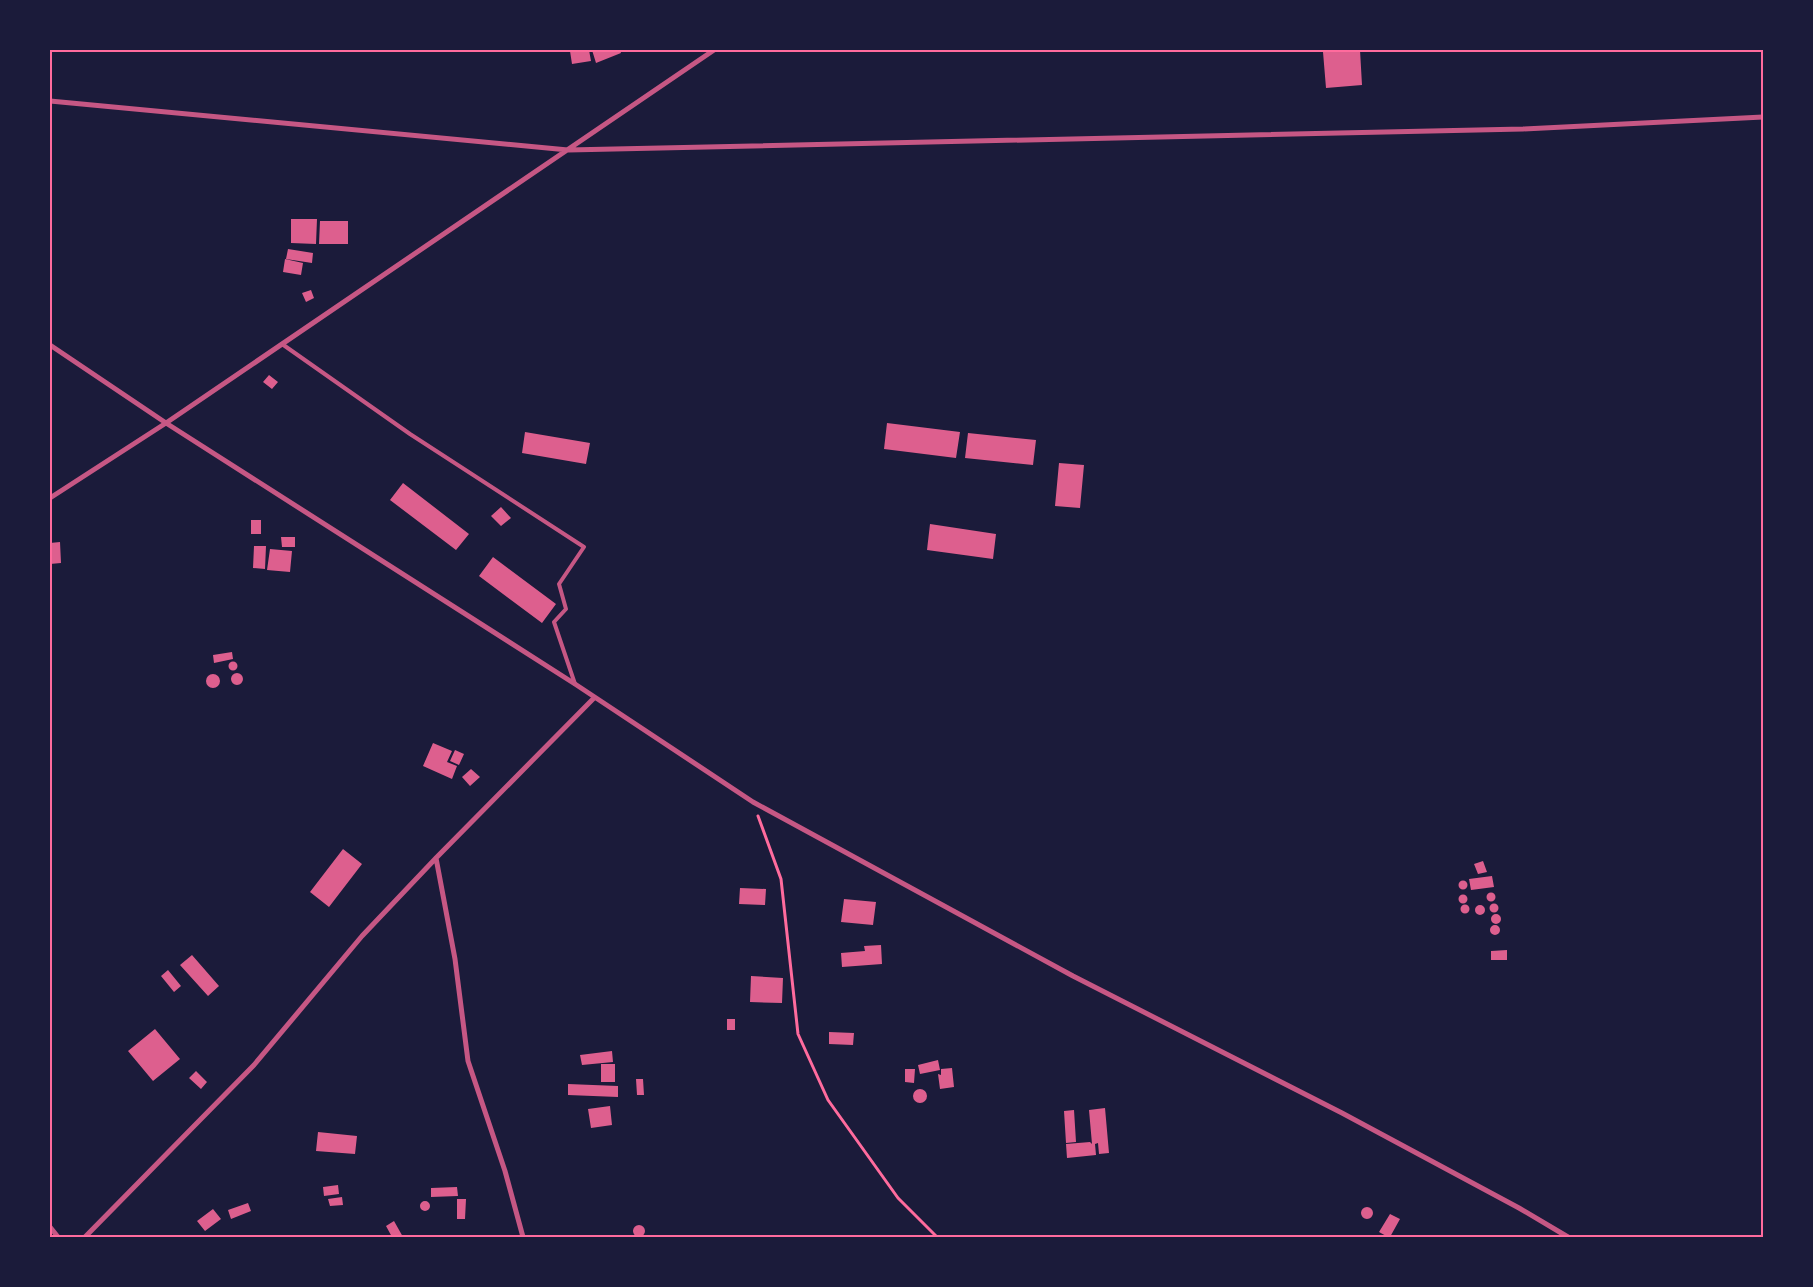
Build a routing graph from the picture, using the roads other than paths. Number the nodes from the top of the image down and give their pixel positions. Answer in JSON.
{"nodes":[{"id":1,"x":714,"y":50,"type":"edge"},
{"id":2,"x":50,"y":101,"type":"edge"},
{"id":3,"x":1763,"y":117,"type":"edge"},
{"id":4,"x":568,"y":150,"type":"junction"},
{"id":5,"x":282,"y":344,"type":"junction"},
{"id":6,"x":50,"y":345,"type":"edge"},
{"id":7,"x":166,"y":423,"type":"junction"},
{"id":8,"x":50,"y":498,"type":"edge"},
{"id":9,"x":575,"y":684,"type":"junction"},
{"id":10,"x":594,"y":698,"type":"junction"},
{"id":11,"x":436,"y":858,"type":"junction"},
{"id":12,"x":50,"y":1227,"type":"edge"},
{"id":13,"x":58,"y":1237,"type":"edge"},
{"id":14,"x":85,"y":1237,"type":"edge"},
{"id":15,"x":523,"y":1237,"type":"edge"},
{"id":16,"x":1568,"y":1237,"type":"edge"}],
"edges":[{"from":1,"to":4,"type":"street"},
{"from":2,"to":4,"type":"street"},
{"from":3,"to":4,"type":"street"},
{"from":4,"to":5,"type":"street"},
{"from":5,"to":7,"type":"street"},
{"from":5,"to":9,"type":"lane"},
{"from":6,"to":7,"type":"street"},
{"from":7,"to":8,"type":"street"},
{"from":7,"to":9,"type":"street"},
{"from":9,"to":10,"type":"street"},
{"from":10,"to":11,"type":"street"},
{"from":10,"to":16,"type":"street"},
{"from":11,"to":14,"type":"street"},
{"from":11,"to":15,"type":"street"},
{"from":12,"to":13,"type":"street"}]}
